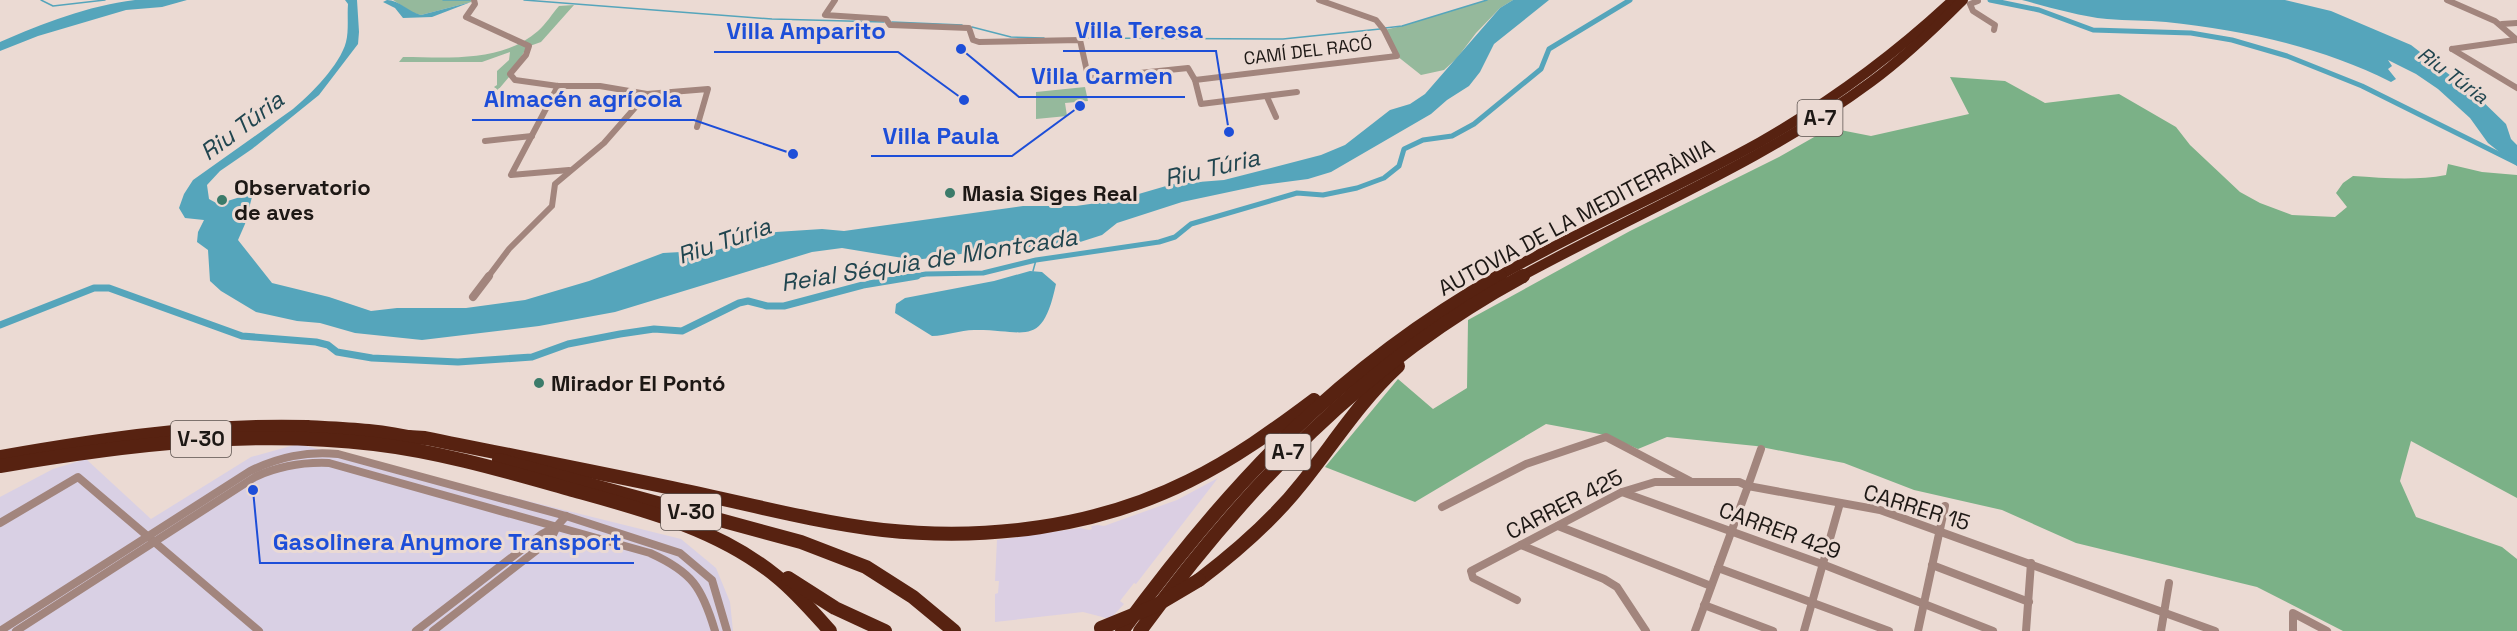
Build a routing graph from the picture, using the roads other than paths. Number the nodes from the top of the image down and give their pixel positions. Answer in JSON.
{"nodes":[{"id":1,"x":835,"y":0,"type":"edge"},
{"id":2,"x":1319,"y":0,"type":"edge"},
{"id":3,"x":2447,"y":0,"type":"edge"},
{"id":4,"x":1978,"y":1,"type":"edge"},
{"id":5,"x":474,"y":2,"type":"edge"},
{"id":6,"x":1954,"y":4,"type":"edge"},
{"id":7,"x":2517,"y":23,"type":"edge"},
{"id":8,"x":2502,"y":24,"type":"junction"},
{"id":9,"x":1994,"y":30,"type":"dead end"},
{"id":10,"x":2516,"y":40,"type":"edge"},
{"id":11,"x":1195,"y":80,"type":"junction"},
{"id":12,"x":558,"y":86,"type":"junction"},
{"id":13,"x":2517,"y":88,"type":"edge"},
{"id":14,"x":1297,"y":92,"type":"dead end"},
{"id":15,"x":648,"y":94,"type":"junction"},
{"id":16,"x":1267,"y":96,"type":"junction"},
{"id":17,"x":1276,"y":117,"type":"dead end"},
{"id":18,"x":698,"y":127,"type":"dead end"},
{"id":19,"x":532,"y":136,"type":"junction"},
{"id":20,"x":485,"y":141,"type":"dead end"},
{"id":21,"x":570,"y":170,"type":"junction"},
{"id":22,"x":473,"y":297,"type":"dead end"},
{"id":23,"x":1470,"y":307,"type":"junction"},
{"id":24,"x":1359,"y":369,"type":"junction"},
{"id":25,"x":408,"y":437,"type":"junction"},
{"id":26,"x":1761,"y":449,"type":"dead end"},
{"id":27,"x":0,"y":457,"type":"edge"},
{"id":28,"x":0,"y":466,"type":"edge"},
{"id":29,"x":252,"y":474,"type":"junction"},
{"id":30,"x":1691,"y":482,"type":"junction"},
{"id":31,"x":1748,"y":486,"type":"junction"},
{"id":32,"x":1622,"y":492,"type":"junction"},
{"id":33,"x":1840,"y":503,"type":"junction"},
{"id":34,"x":1945,"y":506,"type":"dead end"},
{"id":35,"x":1442,"y":507,"type":"dead end"},
{"id":36,"x":566,"y":516,"type":"junction"},
{"id":37,"x":0,"y":523,"type":"edge"},
{"id":38,"x":557,"y":526,"type":"junction"},
{"id":39,"x":1558,"y":526,"type":"junction"},
{"id":40,"x":1939,"y":531,"type":"junction"},
{"id":41,"x":1731,"y":532,"type":"junction"},
{"id":42,"x":151,"y":539,"type":"junction"},
{"id":43,"x":1521,"y":545,"type":"junction"},
{"id":44,"x":2031,"y":563,"type":"junction"},
{"id":45,"x":1822,"y":564,"type":"junction"},
{"id":46,"x":1932,"y":565,"type":"junction"},
{"id":47,"x":1718,"y":568,"type":"junction"},
{"id":48,"x":771,"y":570,"type":"junction"},
{"id":49,"x":2169,"y":583,"type":"dead end"},
{"id":50,"x":1711,"y":586,"type":"junction"},
{"id":51,"x":1516,"y":600,"type":"dead end"},
{"id":52,"x":1812,"y":602,"type":"junction"},
{"id":53,"x":1925,"y":602,"type":"junction"},
{"id":54,"x":2029,"y":602,"type":"junction"},
{"id":55,"x":1704,"y":605,"type":"junction"},
{"id":56,"x":2165,"y":613,"type":"junction"},
{"id":57,"x":0,"y":631,"type":"edge"},
{"id":58,"x":16,"y":631,"type":"edge"},
{"id":59,"x":259,"y":631,"type":"edge"},
{"id":60,"x":416,"y":631,"type":"edge"},
{"id":61,"x":433,"y":631,"type":"edge"},
{"id":62,"x":715,"y":631,"type":"edge"},
{"id":63,"x":726,"y":631,"type":"edge"},
{"id":64,"x":830,"y":631,"type":"edge"},
{"id":65,"x":885,"y":631,"type":"edge"},
{"id":66,"x":954,"y":631,"type":"edge"},
{"id":67,"x":1091,"y":631,"type":"edge"},
{"id":68,"x":1122,"y":631,"type":"edge"},
{"id":69,"x":1140,"y":631,"type":"edge"},
{"id":70,"x":1646,"y":631,"type":"edge"},
{"id":71,"x":1695,"y":631,"type":"edge"},
{"id":72,"x":1773,"y":631,"type":"edge"},
{"id":73,"x":1804,"y":631,"type":"edge"},
{"id":74,"x":1888,"y":631,"type":"edge"},
{"id":75,"x":1918,"y":631,"type":"edge"},
{"id":76,"x":1993,"y":631,"type":"edge"},
{"id":77,"x":2026,"y":631,"type":"edge"},
{"id":78,"x":2161,"y":631,"type":"edge"},
{"id":79,"x":2215,"y":631,"type":"edge"},
{"id":80,"x":2293,"y":631,"type":"edge"},
{"id":81,"x":2327,"y":631,"type":"edge"}],
"edges":[{"from":1,"to":11,"type":"street"},
{"from":2,"to":11,"type":"street","name":"CAMÍ DEL RACÓ"},
{"from":3,"to":8,"type":"street"},
{"from":4,"to":9,"type":"street"},
{"from":5,"to":12,"type":"street"},
{"from":6,"to":23,"type":"highway","name":"AUTOVIA DE LA MEDITERRÀNIA","number":"A-7"},
{"from":6,"to":24,"type":"highway","name":"AUTOVIA DE LA MEDITERRÀNIA","number":"A-7"},
{"from":7,"to":8,"type":"street"},
{"from":8,"to":10,"type":"street"},
{"from":10,"to":13,"type":"street"},
{"from":11,"to":16,"type":"street"},
{"from":12,"to":15,"type":"street"},
{"from":12,"to":19,"type":"street"},
{"from":14,"to":16,"type":"street"},
{"from":15,"to":18,"type":"street"},
{"from":15,"to":21,"type":"street"},
{"from":16,"to":17,"type":"street"},
{"from":19,"to":20,"type":"street"},
{"from":19,"to":21,"type":"street"},
{"from":21,"to":22,"type":"street"},
{"from":23,"to":67,"type":"highway","bridge":true},
{"from":23,"to":69,"type":"highway","name":"AUTOVIA DE LA MEDITERRÀNIA","number":"A-7"},
{"from":24,"to":25,"type":"highway"},
{"from":24,"to":68,"type":"highway","name":"AUTOVIA DE LA MEDITERRÀNIA","number":"A-7"},
{"from":25,"to":27,"type":"highway","number":"V-30"},
{"from":25,"to":66,"type":"highway","number":"V-30"},
{"from":26,"to":31,"type":"street"},
{"from":28,"to":48,"type":"highway","number":"V-30"},
{"from":29,"to":36,"type":"street"},
{"from":29,"to":38,"type":"street"},
{"from":29,"to":42,"type":"street"},
{"from":30,"to":31,"type":"street","name":"CARRER 425"},
{"from":30,"to":32,"type":"street","name":"CARRER 425"},
{"from":30,"to":35,"type":"street"},
{"from":31,"to":33,"type":"street","name":"CARRER 15"},
{"from":31,"to":41,"type":"street"},
{"from":32,"to":39,"type":"street","name":"CARRER 425"},
{"from":32,"to":41,"type":"street","name":"CARRER 429"},
{"from":33,"to":40,"type":"street","name":"CARRER 15"},
{"from":33,"to":45,"type":"street"},
{"from":34,"to":40,"type":"street"},
{"from":36,"to":38,"type":"street"},
{"from":36,"to":63,"type":"street"},
{"from":37,"to":42,"type":"street"},
{"from":38,"to":60,"type":"street"},
{"from":38,"to":61,"type":"street"},
{"from":38,"to":62,"type":"street"},
{"from":39,"to":43,"type":"street","name":"CARRER 425"},
{"from":39,"to":50,"type":"street"},
{"from":40,"to":44,"type":"street","name":"CARRER 15"},
{"from":40,"to":46,"type":"street"},
{"from":41,"to":45,"type":"street","name":"CARRER 429"},
{"from":41,"to":47,"type":"street"},
{"from":42,"to":57,"type":"street"},
{"from":42,"to":58,"type":"street"},
{"from":42,"to":59,"type":"street"},
{"from":43,"to":51,"type":"street","name":"CARRER 425"},
{"from":43,"to":70,"type":"street"},
{"from":44,"to":54,"type":"street"},
{"from":44,"to":56,"type":"street","name":"CARRER 15"},
{"from":45,"to":52,"type":"street"},
{"from":45,"to":53,"type":"street","name":"CARRER 429"},
{"from":46,"to":53,"type":"street"},
{"from":46,"to":54,"type":"street"},
{"from":47,"to":50,"type":"street"},
{"from":47,"to":52,"type":"street"},
{"from":48,"to":64,"type":"highway","number":"V-30"},
{"from":48,"to":65,"type":"highway"},
{"from":49,"to":56,"type":"street"},
{"from":50,"to":55,"type":"street"},
{"from":52,"to":73,"type":"street"},
{"from":52,"to":74,"type":"street"},
{"from":53,"to":75,"type":"street"},
{"from":53,"to":76,"type":"street","name":"CARRER 429"},
{"from":54,"to":77,"type":"street"},
{"from":55,"to":71,"type":"street"},
{"from":55,"to":72,"type":"street"},
{"from":56,"to":78,"type":"street"},
{"from":56,"to":79,"type":"street","name":"CARRER 15"},
{"from":80,"to":81,"type":"street"}]}
